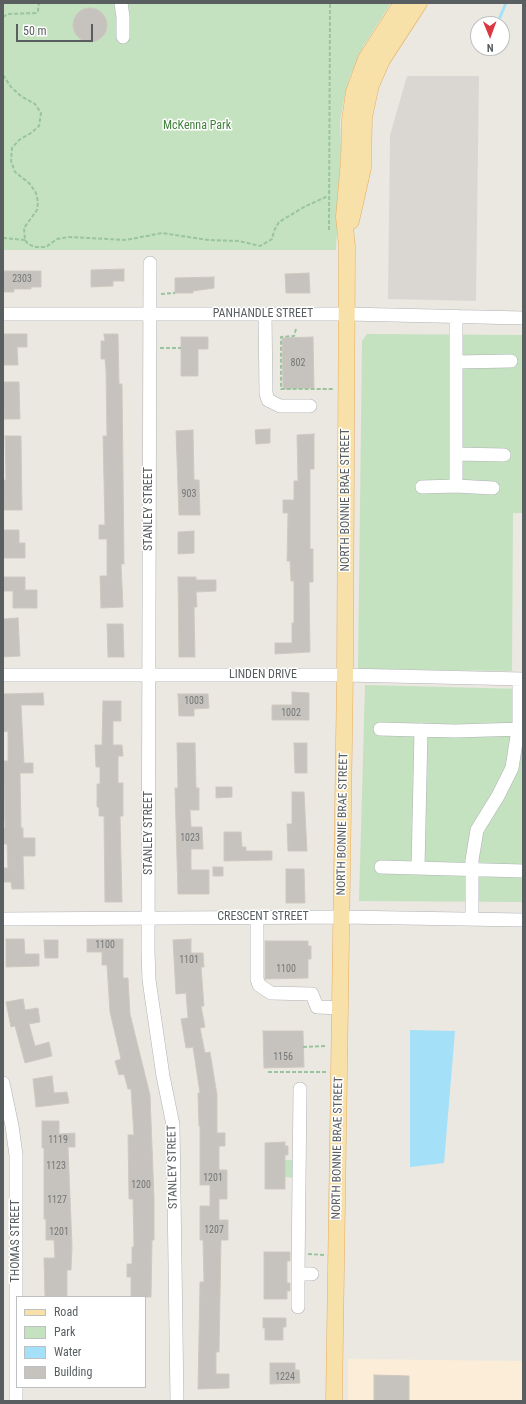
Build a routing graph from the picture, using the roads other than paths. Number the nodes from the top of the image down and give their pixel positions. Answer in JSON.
{"nodes":[{"id":1,"x":121,"y":3,"type":"edge"},
{"id":2,"x":402,"y":3,"type":"edge"},
{"id":3,"x":419,"y":3,"type":"edge"},
{"id":4,"x":123,"y":36,"type":"dead end"},
{"id":5,"x":347,"y":246,"type":"junction"},
{"id":6,"x":150,"y":264,"type":"dead end"},
{"id":7,"x":3,"y":314,"type":"edge"},
{"id":8,"x":265,"y":314,"type":"junction"},
{"id":9,"x":347,"y":314,"type":"junction"},
{"id":10,"x":150,"y":315,"type":"junction"},
{"id":11,"x":456,"y":316,"type":"junction"},
{"id":12,"x":523,"y":318,"type":"edge"},
{"id":13,"x":511,"y":361,"type":"dead end"},
{"id":14,"x":456,"y":362,"type":"junction"},
{"id":15,"x":310,"y":406,"type":"dead end"},
{"id":16,"x":456,"y":454,"type":"junction"},
{"id":17,"x":504,"y":455,"type":"dead end"},
{"id":18,"x":456,"y":486,"type":"junction"},
{"id":19,"x":422,"y":487,"type":"dead end"},
{"id":20,"x":492,"y":488,"type":"dead end"},
{"id":21,"x":3,"y":675,"type":"edge"},
{"id":22,"x":149,"y":675,"type":"junction"},
{"id":23,"x":345,"y":675,"type":"junction"},
{"id":24,"x":521,"y":679,"type":"edge"},
{"id":25,"x":380,"y":729,"type":"dead end"},
{"id":26,"x":520,"y":729,"type":"edge"},
{"id":27,"x":421,"y":730,"type":"junction"},
{"id":28,"x":381,"y":867,"type":"dead end"},
{"id":29,"x":418,"y":868,"type":"junction"},
{"id":30,"x":472,"y":870,"type":"junction"},
{"id":31,"x":523,"y":871,"type":"edge"},
{"id":32,"x":257,"y":917,"type":"junction"},
{"id":33,"x":342,"y":917,"type":"junction"},
{"id":34,"x":148,"y":918,"type":"junction"},
{"id":35,"x":3,"y":919,"type":"edge"},
{"id":36,"x":472,"y":920,"type":"junction"},
{"id":37,"x":523,"y":920,"type":"edge"},
{"id":38,"x":341,"y":1008,"type":"junction"},
{"id":39,"x":3,"y":1083,"type":"edge"},
{"id":40,"x":300,"y":1089,"type":"dead end"},
{"id":41,"x":298,"y":1274,"type":"junction"},
{"id":42,"x":312,"y":1274,"type":"dead end"},
{"id":43,"x":298,"y":1307,"type":"dead end"},
{"id":44,"x":16,"y":1401,"type":"edge"},
{"id":45,"x":177,"y":1401,"type":"edge"},
{"id":46,"x":334,"y":1401,"type":"edge"}],
"edges":[{"from":1,"to":4,"type":"street"},
{"from":2,"to":5,"type":"main road","name":"NORTH BONNIE BRAE STREET"},
{"from":3,"to":5,"type":"main road","name":"NORTH BONNIE BRAE STREET"},
{"from":5,"to":9,"type":"main road","name":"NORTH BONNIE BRAE STREET"},
{"from":6,"to":10,"type":"street","name":"STANLEY STREET"},
{"from":7,"to":10,"type":"street","name":"PANHANDLE STREET"},
{"from":8,"to":9,"type":"street","name":"PANHANDLE STREET"},
{"from":8,"to":10,"type":"street","name":"PANHANDLE STREET"},
{"from":8,"to":15,"type":"street"},
{"from":9,"to":11,"type":"street","name":"PANHANDLE STREET"},
{"from":9,"to":23,"type":"main road","name":"NORTH BONNIE BRAE STREET"},
{"from":10,"to":22,"type":"street","name":"STANLEY STREET"},
{"from":11,"to":12,"type":"street","name":"PANHANDLE STREET"},
{"from":11,"to":14,"type":"street"},
{"from":13,"to":14,"type":"street"},
{"from":14,"to":16,"type":"street"},
{"from":16,"to":17,"type":"street"},
{"from":16,"to":18,"type":"street"},
{"from":18,"to":19,"type":"street"},
{"from":18,"to":20,"type":"street"},
{"from":21,"to":22,"type":"street","name":"LINDEN DRIVE"},
{"from":22,"to":23,"type":"street","name":"LINDEN DRIVE"},
{"from":22,"to":34,"type":"street","name":"STANLEY STREET"},
{"from":23,"to":24,"type":"street","name":"LINDEN DRIVE"},
{"from":23,"to":33,"type":"main road","name":"NORTH BONNIE BRAE STREET"},
{"from":24,"to":26,"type":"street"},
{"from":25,"to":27,"type":"street"},
{"from":26,"to":27,"type":"street"},
{"from":26,"to":30,"type":"street"},
{"from":27,"to":29,"type":"street"},
{"from":28,"to":29,"type":"street"},
{"from":29,"to":30,"type":"street"},
{"from":30,"to":31,"type":"street"},
{"from":30,"to":36,"type":"street"},
{"from":32,"to":33,"type":"street","name":"CRESCENT STREET"},
{"from":32,"to":34,"type":"street","name":"CRESCENT STREET"},
{"from":32,"to":38,"type":"street"},
{"from":33,"to":36,"type":"street","name":"CRESCENT STREET"},
{"from":33,"to":38,"type":"main road","name":"NORTH BONNIE BRAE STREET"},
{"from":34,"to":35,"type":"street","name":"CRESCENT STREET"},
{"from":34,"to":45,"type":"street","name":"STANLEY STREET"},
{"from":36,"to":37,"type":"street","name":"CRESCENT STREET"},
{"from":38,"to":46,"type":"main road","name":"NORTH BONNIE BRAE STREET"},
{"from":39,"to":44,"type":"street","name":"THOMAS STREET"},
{"from":40,"to":41,"type":"street"},
{"from":41,"to":42,"type":"street"},
{"from":41,"to":43,"type":"street"}]}
